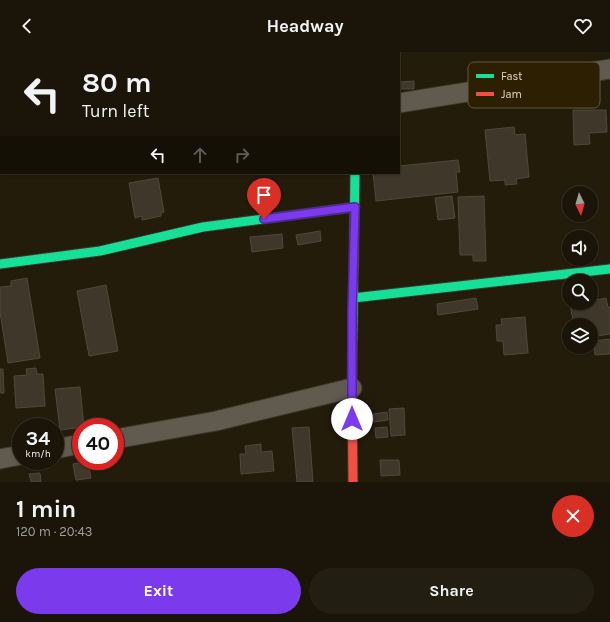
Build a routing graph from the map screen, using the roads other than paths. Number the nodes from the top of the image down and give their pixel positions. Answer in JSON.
{"nodes":[{"id":1,"x":610,"y":69,"type":"edge"},
{"id":2,"x":600,"y":71,"type":"edge"},
{"id":3,"x":468,"y":91,"type":"edge"},
{"id":4,"x":400,"y":102,"type":"edge"},
{"id":5,"x":355,"y":174,"type":"edge"},
{"id":6,"x":355,"y":207,"type":"junction"},
{"id":7,"x":0,"y":264,"type":"edge"},
{"id":8,"x":610,"y":269,"type":"edge"},
{"id":9,"x":353,"y":298,"type":"junction"},
{"id":10,"x":352,"y":388,"type":"junction"},
{"id":11,"x":124,"y":437,"type":"edge"},
{"id":12,"x":12,"y":457,"type":"edge"},
{"id":13,"x":0,"y":459,"type":"edge"},
{"id":14,"x":353,"y":482,"type":"edge"}],
"edges":[{"from":1,"to":2,"type":"street"},
{"from":3,"to":4,"type":"street"},
{"from":5,"to":6,"type":"street"},
{"from":6,"to":7,"type":"street"},
{"from":6,"to":9,"type":"street"},
{"from":8,"to":9,"type":"street"},
{"from":9,"to":10,"type":"street"},
{"from":10,"to":11,"type":"street"},
{"from":10,"to":14,"type":"street"},
{"from":12,"to":13,"type":"street"}]}
